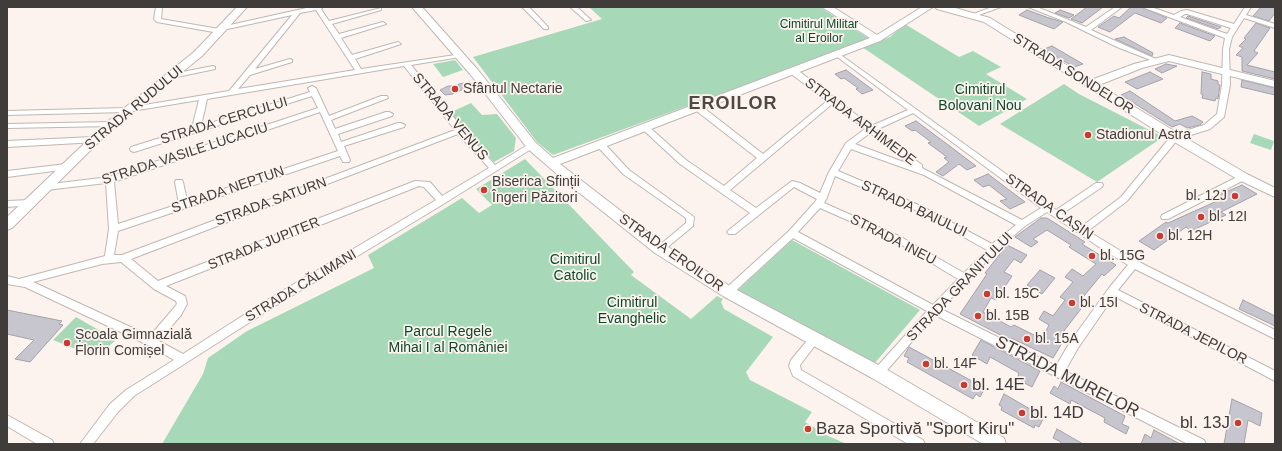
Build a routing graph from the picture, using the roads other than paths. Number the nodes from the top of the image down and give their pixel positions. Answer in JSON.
{"nodes":[{"id":1,"x":159,"y":7,"type":"edge"},
{"id":2,"x":242,"y":7,"type":"edge"},
{"id":3,"x":319,"y":7,"type":"edge"},
{"id":4,"x":417,"y":7,"type":"edge"},
{"id":5,"x":525,"y":7,"type":"edge"},
{"id":6,"x":573,"y":7,"type":"edge"},
{"id":7,"x":827,"y":7,"type":"edge"},
{"id":8,"x":928,"y":7,"type":"edge"},
{"id":9,"x":940,"y":7,"type":"edge"},
{"id":10,"x":998,"y":7,"type":"edge"},
{"id":11,"x":1031,"y":7,"type":"edge"},
{"id":12,"x":1052,"y":7,"type":"edge"},
{"id":13,"x":1119,"y":7,"type":"edge"},
{"id":14,"x":1144,"y":7,"type":"edge"},
{"id":15,"x":1155,"y":7,"type":"edge"},
{"id":16,"x":1248,"y":7,"type":"edge"},
{"id":17,"x":379,"y":9,"type":"dead end"},
{"id":18,"x":298,"y":12,"type":"junction"},
{"id":19,"x":1045,"y":12,"type":"junction"},
{"id":20,"x":974,"y":15,"type":"junction"},
{"id":21,"x":1244,"y":16,"type":"junction"},
{"id":22,"x":1177,"y":17,"type":"junction"},
{"id":23,"x":588,"y":20,"type":"dead end"},
{"id":24,"x":328,"y":23,"type":"junction"},
{"id":25,"x":383,"y":24,"type":"dead end"},
{"id":26,"x":1275,"y":26,"type":"edge"},
{"id":27,"x":1235,"y":27,"type":"junction"},
{"id":28,"x":546,"y":28,"type":"dead end"},
{"id":29,"x":221,"y":30,"type":"junction"},
{"id":30,"x":1086,"y":30,"type":"junction"},
{"id":31,"x":337,"y":37,"type":"junction"},
{"id":32,"x":1229,"y":37,"type":"junction"},
{"id":33,"x":877,"y":39,"type":"junction"},
{"id":34,"x":398,"y":44,"type":"dead end"},
{"id":35,"x":838,"y":54,"type":"junction"},
{"id":36,"x":460,"y":55,"type":"junction"},
{"id":37,"x":351,"y":58,"type":"junction"},
{"id":38,"x":1155,"y":60,"type":"junction"},
{"id":39,"x":290,"y":61,"type":"dead end"},
{"id":40,"x":406,"y":64,"type":"junction"},
{"id":41,"x":213,"y":68,"type":"dead end"},
{"id":42,"x":793,"y":71,"type":"junction"},
{"id":43,"x":1226,"y":71,"type":"junction"},
{"id":44,"x":359,"y":72,"type":"junction"},
{"id":45,"x":248,"y":73,"type":"junction"},
{"id":46,"x":172,"y":76,"type":"junction"},
{"id":47,"x":308,"y":80,"type":"junction"},
{"id":48,"x":1275,"y":84,"type":"edge"},
{"id":49,"x":1089,"y":85,"type":"junction"},
{"id":50,"x":232,"y":92,"type":"junction"},
{"id":51,"x":314,"y":93,"type":"junction"},
{"id":52,"x":204,"y":97,"type":"junction"},
{"id":53,"x":384,"y":98,"type":"dead end"},
{"id":54,"x":831,"y":101,"type":"junction"},
{"id":55,"x":697,"y":107,"type":"junction"},
{"id":56,"x":322,"y":109,"type":"junction"},
{"id":57,"x":126,"y":110,"type":"junction"},
{"id":58,"x":914,"y":110,"type":"junction"},
{"id":59,"x":7,"y":113,"type":"edge"},
{"id":60,"x":389,"y":114,"type":"dead end"},
{"id":61,"x":326,"y":118,"type":"junction"},
{"id":62,"x":111,"y":124,"type":"junction"},
{"id":63,"x":400,"y":125,"type":"dead end"},
{"id":64,"x":7,"y":126,"type":"edge"},
{"id":65,"x":644,"y":127,"type":"junction"},
{"id":66,"x":196,"y":130,"type":"junction"},
{"id":67,"x":869,"y":130,"type":"junction"},
{"id":68,"x":460,"y":131,"type":"junction"},
{"id":69,"x":333,"y":132,"type":"junction"},
{"id":70,"x":1175,"y":137,"type":"junction"},
{"id":71,"x":94,"y":140,"type":"junction"},
{"id":72,"x":7,"y":144,"type":"edge"},
{"id":73,"x":600,"y":144,"type":"junction"},
{"id":74,"x":849,"y":145,"type":"junction"},
{"id":75,"x":532,"y":146,"type":"junction"},
{"id":76,"x":134,"y":149,"type":"dead end"},
{"id":77,"x":341,"y":149,"type":"junction"},
{"id":78,"x":763,"y":158,"type":"junction"},
{"id":79,"x":346,"y":160,"type":"dead end"},
{"id":80,"x":550,"y":163,"type":"junction"},
{"id":81,"x":66,"y":167,"type":"junction"},
{"id":82,"x":494,"y":169,"type":"junction"},
{"id":83,"x":833,"y":172,"type":"junction"},
{"id":84,"x":7,"y":174,"type":"edge"},
{"id":85,"x":927,"y":174,"type":"junction"},
{"id":86,"x":1243,"y":177,"type":"junction"},
{"id":87,"x":110,"y":180,"type":"junction"},
{"id":88,"x":178,"y":182,"type":"dead end"},
{"id":89,"x":1099,"y":186,"type":"dead end"},
{"id":90,"x":46,"y":187,"type":"junction"},
{"id":91,"x":724,"y":190,"type":"junction"},
{"id":92,"x":1275,"y":193,"type":"edge"},
{"id":93,"x":442,"y":201,"type":"junction"},
{"id":94,"x":821,"y":201,"type":"junction"},
{"id":95,"x":30,"y":203,"type":"junction"},
{"id":96,"x":7,"y":204,"type":"edge"},
{"id":97,"x":184,"y":206,"type":"junction"},
{"id":98,"x":1047,"y":208,"type":"junction"},
{"id":99,"x":756,"y":212,"type":"junction"},
{"id":100,"x":1056,"y":214,"type":"junction"},
{"id":101,"x":1165,"y":217,"type":"dead end"},
{"id":102,"x":1022,"y":224,"type":"junction"},
{"id":103,"x":7,"y":225,"type":"edge"},
{"id":104,"x":114,"y":229,"type":"junction"},
{"id":105,"x":1082,"y":231,"type":"junction"},
{"id":106,"x":732,"y":232,"type":"dead end"},
{"id":107,"x":792,"y":233,"type":"junction"},
{"id":108,"x":660,"y":249,"type":"junction"},
{"id":109,"x":993,"y":249,"type":"junction"},
{"id":110,"x":123,"y":258,"type":"junction"},
{"id":111,"x":109,"y":259,"type":"junction"},
{"id":112,"x":1134,"y":264,"type":"junction"},
{"id":113,"x":965,"y":278,"type":"junction"},
{"id":114,"x":7,"y":280,"type":"edge"},
{"id":115,"x":21,"y":282,"type":"junction"},
{"id":116,"x":157,"y":286,"type":"junction"},
{"id":117,"x":1112,"y":291,"type":"junction"},
{"id":118,"x":728,"y":292,"type":"junction"},
{"id":119,"x":934,"y":310,"type":"junction"},
{"id":120,"x":1275,"y":335,"type":"edge"},
{"id":121,"x":815,"y":339,"type":"junction"},
{"id":122,"x":152,"y":342,"type":"junction"},
{"id":123,"x":182,"y":359,"type":"junction"},
{"id":124,"x":1058,"y":372,"type":"junction"},
{"id":125,"x":878,"y":373,"type":"junction"},
{"id":126,"x":1275,"y":376,"type":"edge"},
{"id":127,"x":7,"y":420,"type":"edge"},
{"id":128,"x":48,"y":444,"type":"edge"},
{"id":129,"x":86,"y":444,"type":"edge"},
{"id":130,"x":919,"y":444,"type":"edge"},
{"id":131,"x":998,"y":444,"type":"edge"},
{"id":132,"x":1200,"y":444,"type":"edge"}],
"edges":[{"from":1,"to":29,"type":"street"},
{"from":2,"to":29,"type":"street","name":"STRADA RUDULUI"},
{"from":3,"to":18,"type":"street"},
{"from":3,"to":24,"type":"street"},
{"from":4,"to":36,"type":"street","name":"STRADA EROILOR"},
{"from":5,"to":28,"type":"street"},
{"from":6,"to":23,"type":"street"},
{"from":7,"to":33,"type":"street"},
{"from":8,"to":33,"type":"street"},
{"from":9,"to":20,"type":"street","name":"STRADA SONDELOR"},
{"from":10,"to":20,"type":"street"},
{"from":11,"to":19,"type":"street"},
{"from":12,"to":19,"type":"street"},
{"from":13,"to":30,"type":"street"},
{"from":14,"to":22,"type":"street"},
{"from":15,"to":22,"type":"street"},
{"from":16,"to":21,"type":"street"},
{"from":17,"to":24,"type":"street"},
{"from":18,"to":29,"type":"street"},
{"from":18,"to":45,"type":"street"},
{"from":19,"to":30,"type":"street"},
{"from":20,"to":49,"type":"street","name":"STRADA SONDELOR"},
{"from":21,"to":26,"type":"street"},
{"from":21,"to":27,"type":"street"},
{"from":22,"to":27,"type":"street"},
{"from":22,"to":32,"type":"street"},
{"from":24,"to":31,"type":"street"},
{"from":25,"to":31,"type":"street"},
{"from":27,"to":32,"type":"street"},
{"from":29,"to":46,"type":"street","name":"STRADA RUDULUI"},
{"from":30,"to":38,"type":"street"},
{"from":31,"to":37,"type":"street"},
{"from":32,"to":43,"type":"street"},
{"from":33,"to":35,"type":"street"},
{"from":34,"to":37,"type":"street"},
{"from":35,"to":42,"type":"street"},
{"from":35,"to":58,"type":"street","name":"STRADA CAȘIN"},
{"from":36,"to":40,"type":"street"},
{"from":36,"to":75,"type":"street","name":"STRADA EROILOR"},
{"from":37,"to":44,"type":"street"},
{"from":38,"to":43,"type":"street"},
{"from":38,"to":49,"type":"street"},
{"from":39,"to":45,"type":"street"},
{"from":40,"to":44,"type":"street"},
{"from":40,"to":68,"type":"street","name":"STRADA VENUS"},
{"from":41,"to":46,"type":"street"},
{"from":42,"to":54,"type":"street","name":"STRADA ARHIMEDE"},
{"from":42,"to":55,"type":"street"},
{"from":43,"to":48,"type":"street"},
{"from":43,"to":70,"type":"street"},
{"from":44,"to":47,"type":"street"},
{"from":45,"to":50,"type":"street"},
{"from":46,"to":57,"type":"street","name":"STRADA RUDULUI"},
{"from":47,"to":50,"type":"street"},
{"from":47,"to":51,"type":"street"},
{"from":49,"to":70,"type":"street","name":"STRADA SONDELOR"},
{"from":50,"to":52,"type":"street"},
{"from":51,"to":56,"type":"street"},
{"from":51,"to":66,"type":"street","name":"STRADA CERCULUI"},
{"from":52,"to":57,"type":"street"},
{"from":52,"to":66,"type":"street"},
{"from":53,"to":61,"type":"street"},
{"from":54,"to":67,"type":"street","name":"STRADA ARHIMEDE"},
{"from":54,"to":78,"type":"street"},
{"from":55,"to":65,"type":"street"},
{"from":55,"to":78,"type":"street"},
{"from":56,"to":61,"type":"street"},
{"from":56,"to":87,"type":"street","name":"STRADA VASILE LUCACIU"},
{"from":57,"to":59,"type":"street"},
{"from":57,"to":62,"type":"street","name":"STRADA RUDULUI"},
{"from":58,"to":67,"type":"street"},
{"from":58,"to":98,"type":"street","name":"STRADA CAȘIN"},
{"from":60,"to":69,"type":"street"},
{"from":61,"to":69,"type":"street"},
{"from":62,"to":64,"type":"street"},
{"from":62,"to":71,"type":"street","name":"STRADA RUDULUI"},
{"from":63,"to":77,"type":"street","name":"STRADA NEPTUN"},
{"from":65,"to":73,"type":"street"},
{"from":65,"to":91,"type":"street"},
{"from":66,"to":76,"type":"street","name":"STRADA CERCULUI"},
{"from":67,"to":74,"type":"street"},
{"from":67,"to":85,"type":"street","name":"STRADA ARHIMEDE"},
{"from":68,"to":82,"type":"street","name":"STRADA VENUS"},
{"from":68,"to":110,"type":"street","name":"STRADA SATURN"},
{"from":69,"to":77,"type":"street"},
{"from":70,"to":86,"type":"street","name":"STRADA SONDELOR"},
{"from":70,"to":105,"type":"street"},
{"from":71,"to":72,"type":"street"},
{"from":71,"to":81,"type":"street","name":"STRADA RUDULUI"},
{"from":73,"to":80,"type":"street"},
{"from":73,"to":108,"type":"street"},
{"from":74,"to":83,"type":"street"},
{"from":74,"to":85,"type":"street","name":"STRADA ARHIMEDE"},
{"from":75,"to":80,"type":"street","name":"STRADA EROILOR"},
{"from":75,"to":82,"type":"street","name":"STRADA CĂLIMANI"},
{"from":77,"to":79,"type":"street"},
{"from":77,"to":97,"type":"street","name":"STRADA NEPTUN"},
{"from":78,"to":91,"type":"street"},
{"from":80,"to":108,"type":"street","name":"STRADA EROILOR"},
{"from":81,"to":84,"type":"street"},
{"from":81,"to":90,"type":"street","name":"STRADA RUDULUI"},
{"from":82,"to":93,"type":"street","name":"STRADA CĂLIMANI"},
{"from":83,"to":94,"type":"street"},
{"from":83,"to":109,"type":"street","name":"STRADA BAIULUI"},
{"from":85,"to":102,"type":"street","name":"STRADA ARHIMEDE"},
{"from":86,"to":92,"type":"street","name":"STRADA SONDELOR"},
{"from":86,"to":101,"type":"street"},
{"from":87,"to":90,"type":"street","name":"STRADA VASILE LUCACIU"},
{"from":87,"to":104,"type":"street"},
{"from":88,"to":97,"type":"street"},
{"from":89,"to":100,"type":"street"},
{"from":90,"to":95,"type":"street","name":"STRADA RUDULUI"},
{"from":91,"to":99,"type":"street"},
{"from":93,"to":116,"type":"street","name":"STRADA JUPITER"},
{"from":93,"to":123,"type":"street","name":"STRADA CĂLIMANI"},
{"from":94,"to":99,"type":"street","name":"STRADA INEU"},
{"from":94,"to":107,"type":"street"},
{"from":94,"to":113,"type":"street","name":"STRADA INEU"},
{"from":95,"to":96,"type":"street"},
{"from":95,"to":103,"type":"street","name":"STRADA RUDULUI"},
{"from":97,"to":104,"type":"street","name":"STRADA NEPTUN"},
{"from":98,"to":100,"type":"street","name":"STRADA CAȘIN"},
{"from":98,"to":102,"type":"street","name":"STRADA GRANITULUI"},
{"from":99,"to":106,"type":"street"},
{"from":100,"to":105,"type":"street","name":"STRADA CAȘIN"},
{"from":102,"to":109,"type":"street","name":"STRADA GRANITULUI"},
{"from":104,"to":111,"type":"street"},
{"from":105,"to":112,"type":"street","name":"STRADA CAȘIN"},
{"from":107,"to":118,"type":"street"},
{"from":107,"to":119,"type":"street","name":"STRADA MURELOR"},
{"from":108,"to":118,"type":"street","name":"STRADA EROILOR"},
{"from":109,"to":113,"type":"street","name":"STRADA GRANITULUI"},
{"from":110,"to":111,"type":"street","name":"STRADA SATURN"},
{"from":110,"to":116,"type":"street"},
{"from":111,"to":115,"type":"street","name":"STRADA SATURN"},
{"from":112,"to":117,"type":"street"},
{"from":112,"to":120,"type":"street","name":"STRADA CAȘIN"},
{"from":113,"to":119,"type":"street","name":"STRADA GRANITULUI"},
{"from":114,"to":115,"type":"street"},
{"from":115,"to":122,"type":"street"},
{"from":116,"to":122,"type":"street"},
{"from":117,"to":124,"type":"street"},
{"from":117,"to":126,"type":"street","name":"STRADA JEPILOR"},
{"from":118,"to":121,"type":"street","name":"STRADA EROILOR"},
{"from":119,"to":124,"type":"street","name":"STRADA MURELOR"},
{"from":119,"to":125,"type":"street","name":"STRADA GRANITULUI"},
{"from":121,"to":125,"type":"street","name":"STRADA EROILOR"},
{"from":121,"to":130,"type":"street"},
{"from":122,"to":123,"type":"street"},
{"from":123,"to":129,"type":"street","name":"STRADA CĂLIMANI"},
{"from":124,"to":132,"type":"street","name":"STRADA MURELOR"},
{"from":125,"to":131,"type":"street","name":"STRADA EROILOR"},
{"from":127,"to":128,"type":"street"}]}
